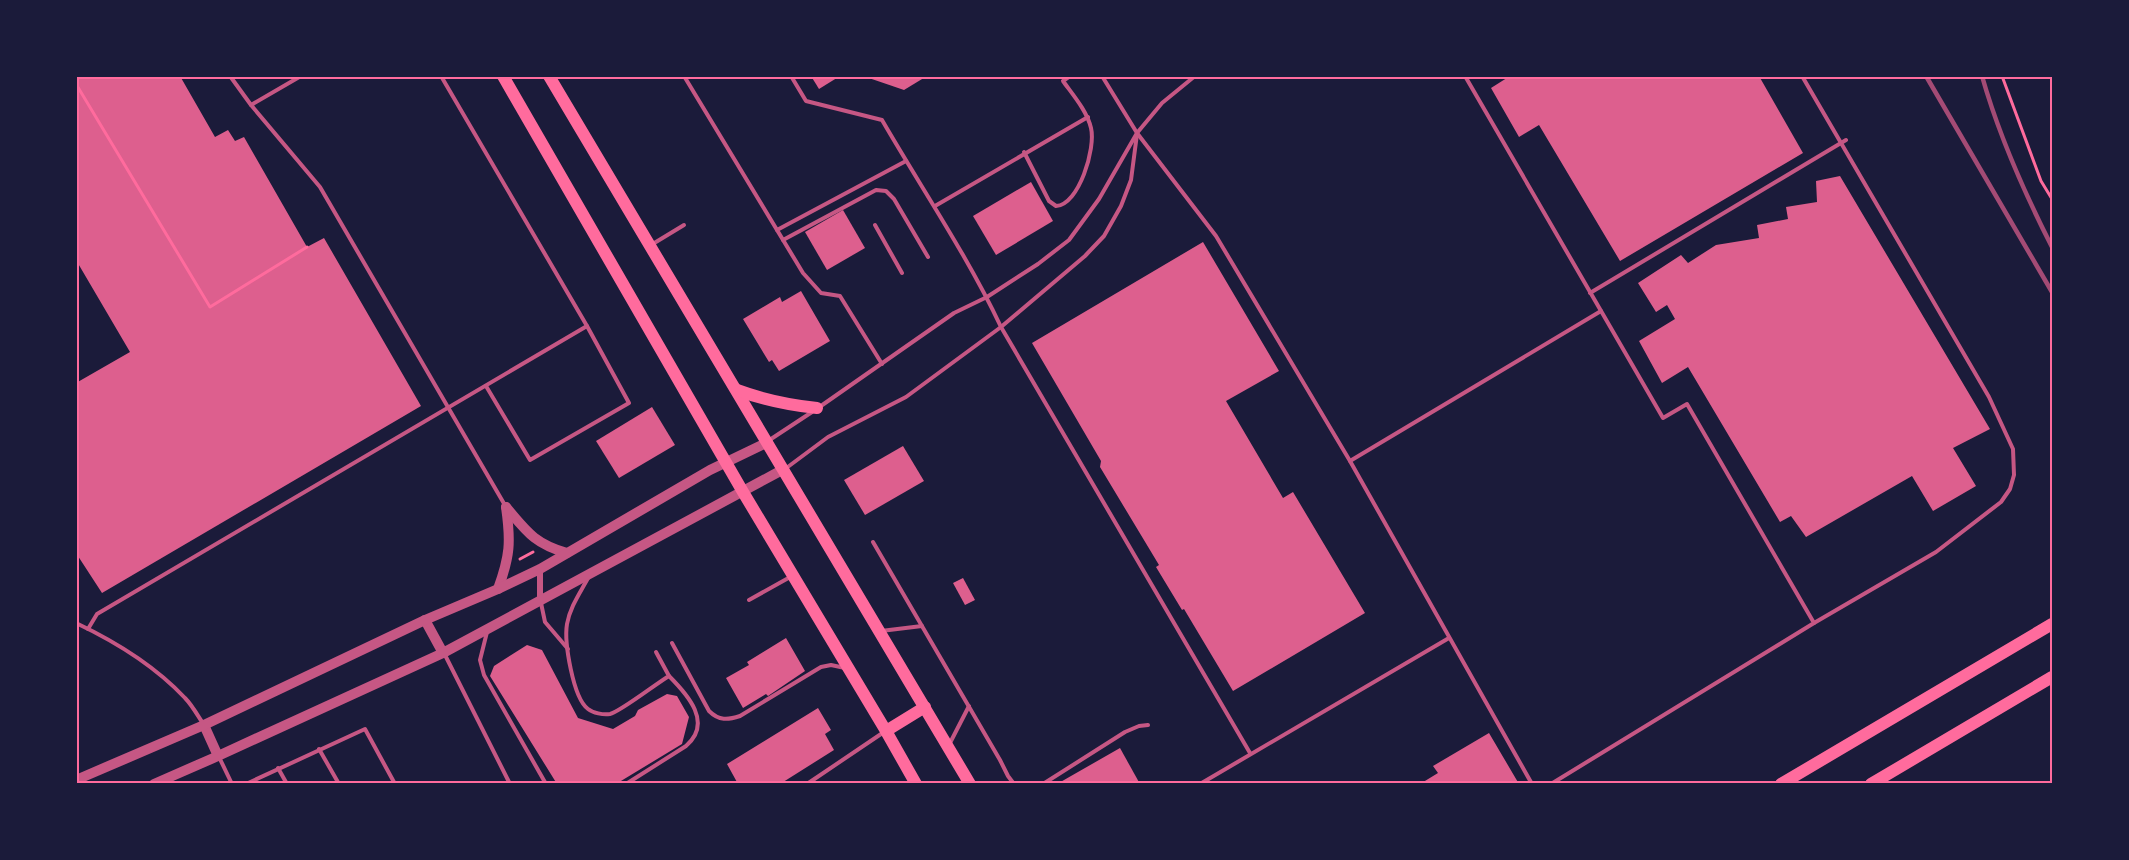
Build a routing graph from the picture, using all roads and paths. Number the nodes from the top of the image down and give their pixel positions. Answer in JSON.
{"nodes":[{"id":1,"x":301,"y":76,"type":"edge"},
{"id":2,"x":441,"y":76,"type":"edge"},
{"id":3,"x":503,"y":76,"type":"edge"},
{"id":4,"x":549,"y":76,"type":"edge"},
{"id":5,"x":684,"y":76,"type":"edge"},
{"id":6,"x":791,"y":76,"type":"edge"},
{"id":7,"x":1070,"y":76,"type":"edge"},
{"id":8,"x":1102,"y":76,"type":"edge"},
{"id":9,"x":1195,"y":76,"type":"edge"},
{"id":10,"x":1465,"y":76,"type":"edge"},
{"id":11,"x":1802,"y":76,"type":"edge"},
{"id":12,"x":2001,"y":76,"type":"edge"},
{"id":13,"x":231,"y":77,"type":"edge"},
{"id":14,"x":76,"y":84,"type":"edge"},
{"id":15,"x":251,"y":105,"type":"junction"},
{"id":16,"x":1088,"y":117,"type":"junction"},
{"id":17,"x":1137,"y":133,"type":"junction"},
{"id":18,"x":1846,"y":140,"type":"dead end"},
{"id":19,"x":1840,"y":144,"type":"junction"},
{"id":20,"x":1024,"y":152,"type":"junction"},
{"id":21,"x":906,"y":161,"type":"junction"},
{"id":22,"x":2052,"y":199,"type":"edge"},
{"id":23,"x":935,"y":206,"type":"junction"},
{"id":24,"x":684,"y":225,"type":"dead end"},
{"id":25,"x":875,"y":225,"type":"dead end"},
{"id":26,"x":777,"y":230,"type":"junction"},
{"id":27,"x":783,"y":240,"type":"junction"},
{"id":28,"x":650,"y":246,"type":"junction"},
{"id":29,"x":307,"y":247,"type":"dead end"},
{"id":30,"x":928,"y":257,"type":"dead end"},
{"id":31,"x":902,"y":273,"type":"dead end"},
{"id":32,"x":1590,"y":293,"type":"junction"},
{"id":33,"x":987,"y":297,"type":"junction"},
{"id":34,"x":1601,"y":311,"type":"junction"},
{"id":35,"x":587,"y":326,"type":"junction"},
{"id":36,"x":1001,"y":327,"type":"junction"},
{"id":37,"x":882,"y":364,"type":"junction"},
{"id":38,"x":486,"y":386,"type":"junction"},
{"id":39,"x":737,"y":390,"type":"junction"},
{"id":40,"x":817,"y":408,"type":"junction"},
{"id":41,"x":449,"y":409,"type":"junction"},
{"id":42,"x":768,"y":442,"type":"junction"},
{"id":43,"x":1350,"y":461,"type":"junction"},
{"id":44,"x":726,"y":462,"type":"junction"},
{"id":45,"x":784,"y":469,"type":"junction"},
{"id":46,"x":743,"y":492,"type":"junction"},
{"id":47,"x":506,"y":507,"type":"junction"},
{"id":48,"x":873,"y":542,"type":"dead end"},
{"id":49,"x":537,"y":550,"type":"dead end"},
{"id":50,"x":567,"y":553,"type":"junction"},
{"id":51,"x":513,"y":563,"type":"dead end"},
{"id":52,"x":540,"y":569,"type":"junction"},
{"id":53,"x":590,"y":575,"type":"junction"},
{"id":54,"x":793,"y":576,"type":"junction"},
{"id":55,"x":498,"y":589,"type":"junction"},
{"id":56,"x":749,"y":600,"type":"dead end"},
{"id":57,"x":540,"y":602,"type":"junction"},
{"id":58,"x":425,"y":620,"type":"junction"},
{"id":59,"x":76,"y":623,"type":"edge"},
{"id":60,"x":1814,"y":623,"type":"junction"},
{"id":61,"x":2052,"y":624,"type":"edge"},
{"id":62,"x":922,"y":626,"type":"junction"},
{"id":63,"x":88,"y":629,"type":"junction"},
{"id":64,"x":488,"y":630,"type":"junction"},
{"id":65,"x":879,"y":632,"type":"junction"},
{"id":66,"x":1449,"y":638,"type":"junction"},
{"id":67,"x":672,"y":644,"type":"dead end"},
{"id":68,"x":568,"y":649,"type":"junction"},
{"id":69,"x":656,"y":652,"type":"dead end"},
{"id":70,"x":443,"y":653,"type":"junction"},
{"id":71,"x":849,"y":669,"type":"junction"},
{"id":72,"x":669,"y":676,"type":"junction"},
{"id":73,"x":2052,"y":677,"type":"edge"},
{"id":74,"x":969,"y":706,"type":"junction"},
{"id":75,"x":925,"y":707,"type":"junction"},
{"id":76,"x":1148,"y":725,"type":"dead end"},
{"id":77,"x":204,"y":726,"type":"junction"},
{"id":78,"x":886,"y":731,"type":"junction"},
{"id":79,"x":949,"y":747,"type":"junction"},
{"id":80,"x":319,"y":749,"type":"junction"},
{"id":81,"x":1250,"y":753,"type":"junction"},
{"id":82,"x":218,"y":756,"type":"junction"},
{"id":83,"x":278,"y":768,"type":"junction"},
{"id":84,"x":76,"y":780,"type":"edge"},
{"id":85,"x":154,"y":783,"type":"edge"},
{"id":86,"x":232,"y":783,"type":"edge"},
{"id":87,"x":246,"y":783,"type":"edge"},
{"id":88,"x":287,"y":783,"type":"edge"},
{"id":89,"x":339,"y":783,"type":"edge"},
{"id":90,"x":395,"y":783,"type":"edge"},
{"id":91,"x":510,"y":783,"type":"edge"},
{"id":92,"x":546,"y":783,"type":"edge"},
{"id":93,"x":626,"y":783,"type":"edge"},
{"id":94,"x":807,"y":783,"type":"edge"},
{"id":95,"x":916,"y":783,"type":"edge"},
{"id":96,"x":970,"y":783,"type":"edge"},
{"id":97,"x":1014,"y":783,"type":"edge"},
{"id":98,"x":1043,"y":783,"type":"edge"},
{"id":99,"x":1200,"y":783,"type":"edge"},
{"id":100,"x":1532,"y":783,"type":"edge"},
{"id":101,"x":1551,"y":783,"type":"edge"},
{"id":102,"x":1781,"y":783,"type":"edge"},
{"id":103,"x":1871,"y":783,"type":"edge"}],
"edges":[{"from":1,"to":15,"type":"lane"},
{"from":2,"to":35,"type":"lane"},
{"from":3,"to":44,"type":"main road"},
{"from":4,"to":28,"type":"main road"},
{"from":5,"to":26,"type":"lane"},
{"from":6,"to":21,"type":"lane"},
{"from":7,"to":16,"type":"lane"},
{"from":8,"to":17,"type":"lane"},
{"from":9,"to":17,"type":"lane"},
{"from":10,"to":32,"type":"lane"},
{"from":11,"to":19,"type":"lane"},
{"from":12,"to":22,"type":"path"},
{"from":13,"to":15,"type":"lane"},
{"from":14,"to":29,"type":"path"},
{"from":15,"to":41,"type":"lane"},
{"from":16,"to":20,"type":"lane"},
{"from":16,"to":20,"type":"lane"},
{"from":17,"to":33,"type":"lane"},
{"from":17,"to":36,"type":"lane"},
{"from":17,"to":43,"type":"lane"},
{"from":18,"to":19,"type":"lane"},
{"from":19,"to":32,"type":"lane"},
{"from":19,"to":60,"type":"lane"},
{"from":20,"to":23,"type":"lane"},
{"from":21,"to":23,"type":"lane"},
{"from":21,"to":26,"type":"lane"},
{"from":23,"to":33,"type":"lane"},
{"from":24,"to":28,"type":"lane"},
{"from":25,"to":31,"type":"lane"},
{"from":26,"to":27,"type":"lane"},
{"from":27,"to":30,"type":"lane"},
{"from":27,"to":37,"type":"lane"},
{"from":28,"to":39,"type":"main road"},
{"from":32,"to":34,"type":"lane"},
{"from":33,"to":36,"type":"lane"},
{"from":33,"to":37,"type":"lane"},
{"from":34,"to":43,"type":"lane"},
{"from":34,"to":60,"type":"lane"},
{"from":35,"to":38,"type":"lane"},
{"from":35,"to":38,"type":"lane"},
{"from":36,"to":45,"type":"lane"},
{"from":36,"to":81,"type":"lane"},
{"from":37,"to":40,"type":"lane"},
{"from":38,"to":41,"type":"lane"},
{"from":39,"to":40,"type":"main road"},
{"from":39,"to":42,"type":"main road"},
{"from":40,"to":42,"type":"lane"},
{"from":41,"to":47,"type":"lane"},
{"from":41,"to":63,"type":"lane"},
{"from":42,"to":44,"type":"street"},
{"from":42,"to":45,"type":"main road"},
{"from":43,"to":66,"type":"lane"},
{"from":44,"to":46,"type":"main road"},
{"from":44,"to":50,"type":"street"},
{"from":45,"to":46,"type":"street"},
{"from":45,"to":65,"type":"main road"},
{"from":46,"to":53,"type":"street"},
{"from":46,"to":54,"type":"main road"},
{"from":47,"to":50,"type":"street"},
{"from":47,"to":55,"type":"street"},
{"from":48,"to":62,"type":"lane"},
{"from":49,"to":51,"type":"path"},
{"from":50,"to":52,"type":"street"},
{"from":52,"to":55,"type":"street"},
{"from":52,"to":57,"type":"street"},
{"from":53,"to":57,"type":"street"},
{"from":53,"to":68,"type":"lane"},
{"from":54,"to":56,"type":"lane"},
{"from":54,"to":71,"type":"main road"},
{"from":55,"to":58,"type":"street"},
{"from":57,"to":64,"type":"street"},
{"from":57,"to":68,"type":"lane"},
{"from":58,"to":70,"type":"street"},
{"from":58,"to":77,"type":"street"},
{"from":59,"to":63,"type":"lane"},
{"from":60,"to":101,"type":"lane"},
{"from":61,"to":102,"type":"main road"},
{"from":62,"to":65,"type":"lane"},
{"from":62,"to":74,"type":"lane"},
{"from":63,"to":77,"type":"lane"},
{"from":64,"to":70,"type":"street"},
{"from":64,"to":92,"type":"lane"},
{"from":65,"to":75,"type":"main road"},
{"from":66,"to":81,"type":"lane"},
{"from":66,"to":100,"type":"lane"},
{"from":67,"to":71,"type":"lane"},
{"from":68,"to":72,"type":"lane"},
{"from":69,"to":72,"type":"lane"},
{"from":70,"to":82,"type":"street"},
{"from":70,"to":91,"type":"lane"},
{"from":71,"to":78,"type":"main road"},
{"from":72,"to":93,"type":"lane"},
{"from":73,"to":103,"type":"main road"},
{"from":74,"to":79,"type":"lane"},
{"from":74,"to":97,"type":"lane"},
{"from":75,"to":78,"type":"main road"},
{"from":75,"to":79,"type":"main road"},
{"from":76,"to":98,"type":"lane"},
{"from":77,"to":82,"type":"street"},
{"from":77,"to":84,"type":"street"},
{"from":78,"to":94,"type":"lane"},
{"from":78,"to":95,"type":"main road"},
{"from":79,"to":96,"type":"main road"},
{"from":80,"to":83,"type":"lane"},
{"from":80,"to":89,"type":"lane"},
{"from":80,"to":90,"type":"lane"},
{"from":81,"to":99,"type":"lane"},
{"from":82,"to":85,"type":"street"},
{"from":82,"to":86,"type":"lane"},
{"from":83,"to":87,"type":"lane"},
{"from":83,"to":88,"type":"lane"}]}
